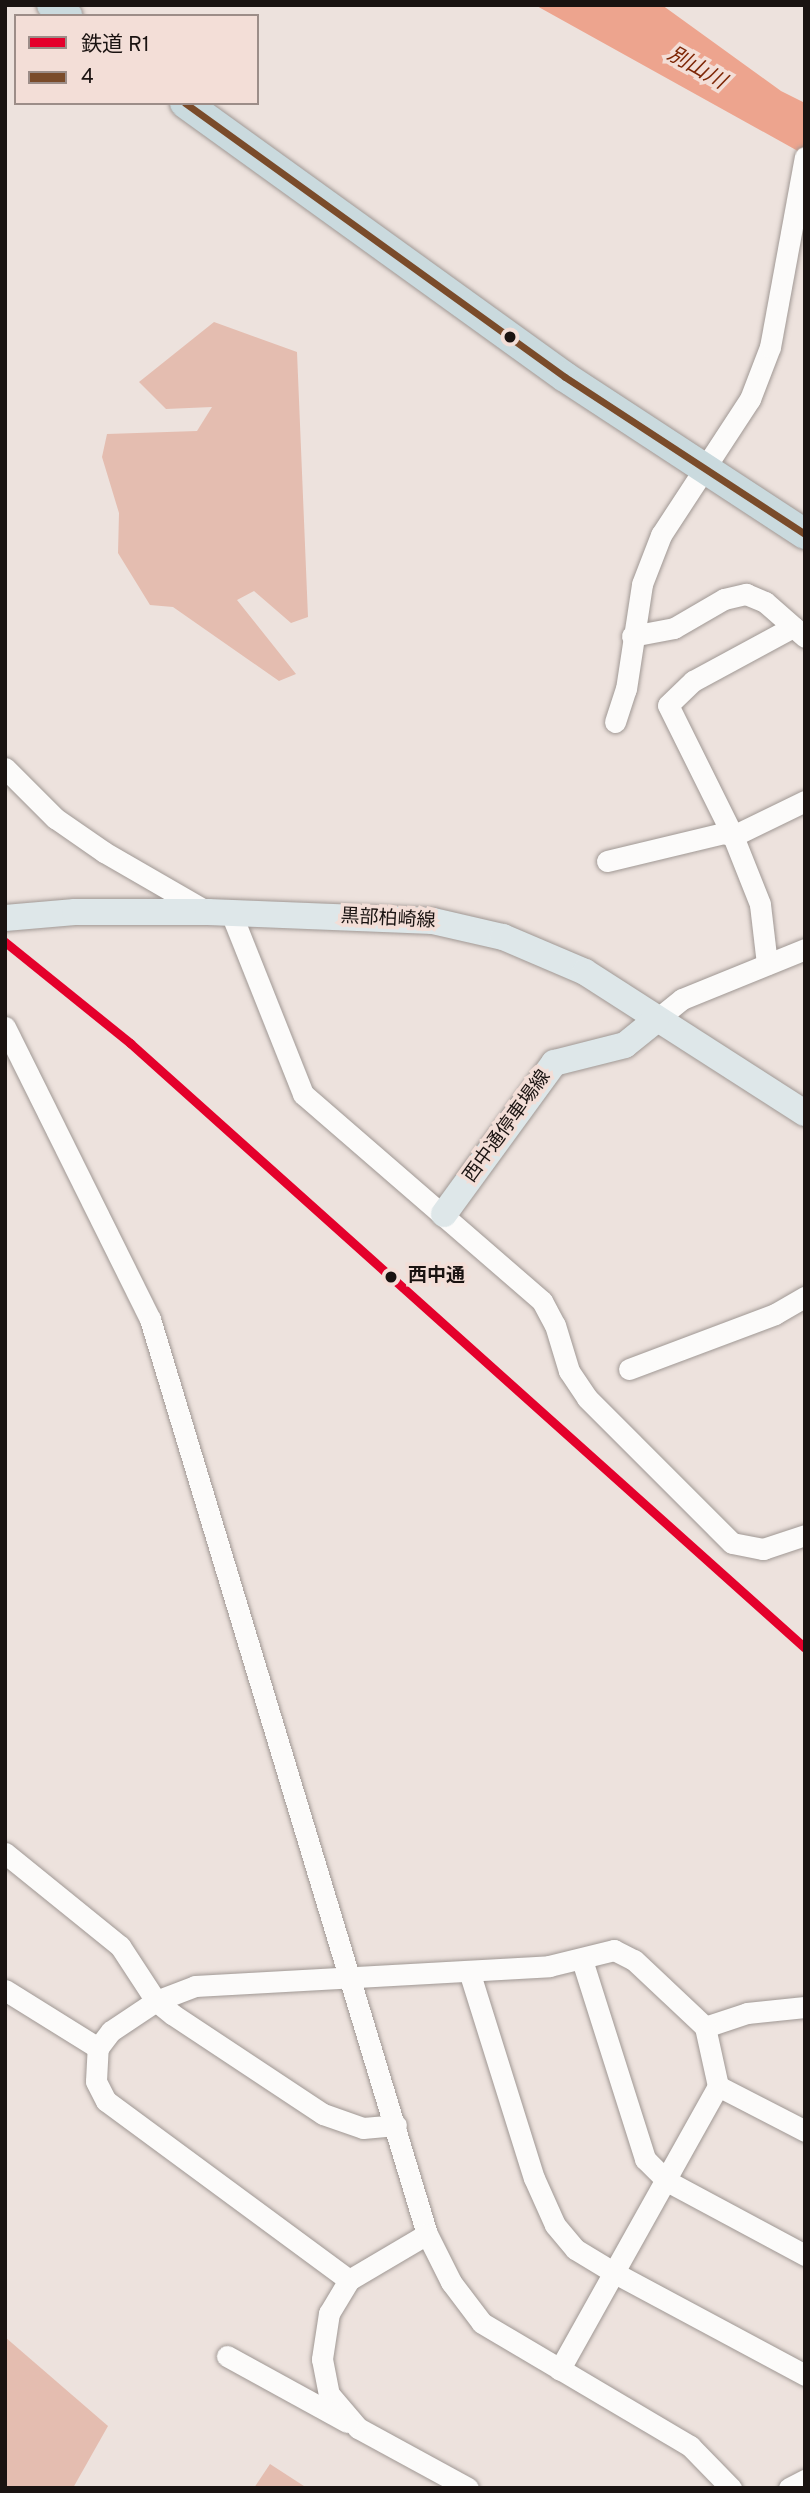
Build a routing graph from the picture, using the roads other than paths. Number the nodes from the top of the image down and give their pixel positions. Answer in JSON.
{"nodes":[{"id":1,"x":188,"y":105,"type":"edge"},
{"id":2,"x":805,"y":157,"type":"edge"},
{"id":3,"x":706,"y":473,"type":"junction"},
{"id":4,"x":805,"y":534,"type":"edge"},
{"id":5,"x":799,"y":632,"type":"edge"},
{"id":6,"x":632,"y":636,"type":"junction"},
{"id":7,"x":615,"y":722,"type":"dead end"},
{"id":8,"x":5,"y":768,"type":"edge"},
{"id":9,"x":805,"y":801,"type":"edge"},
{"id":10,"x":733,"y":836,"type":"junction"},
{"id":11,"x":607,"y":861,"type":"dead end"},
{"id":12,"x":220,"y":912,"type":"junction"},
{"id":13,"x":5,"y":918,"type":"edge"},
{"id":14,"x":805,"y":949,"type":"edge"},
{"id":15,"x":767,"y":964,"type":"junction"},
{"id":16,"x":656,"y":1020,"type":"junction"},
{"id":17,"x":5,"y":1027,"type":"edge"},
{"id":18,"x":805,"y":1113,"type":"edge"},
{"id":19,"x":444,"y":1214,"type":"junction"},
{"id":20,"x":805,"y":1297,"type":"edge"},
{"id":21,"x":629,"y":1368,"type":"dead end"},
{"id":22,"x":805,"y":1535,"type":"edge"},
{"id":23,"x":5,"y":1853,"type":"edge"},
{"id":24,"x":582,"y":1960,"type":"junction"},
{"id":25,"x":469,"y":1971,"type":"junction"},
{"id":26,"x":351,"y":1979,"type":"junction"},
{"id":27,"x":5,"y":1990,"type":"edge"},
{"id":28,"x":156,"y":2001,"type":"junction"},
{"id":29,"x":805,"y":2007,"type":"edge"},
{"id":30,"x":705,"y":2027,"type":"junction"},
{"id":31,"x":98,"y":2048,"type":"junction"},
{"id":32,"x":718,"y":2086,"type":"junction"},
{"id":33,"x":396,"y":2125,"type":"junction"},
{"id":34,"x":805,"y":2131,"type":"edge"},
{"id":35,"x":667,"y":2181,"type":"junction"},
{"id":36,"x":427,"y":2234,"type":"junction"},
{"id":37,"x":805,"y":2255,"type":"edge"},
{"id":38,"x":613,"y":2272,"type":"junction"},
{"id":39,"x":349,"y":2280,"type":"junction"},
{"id":40,"x":227,"y":2356,"type":"dead end"},
{"id":41,"x":559,"y":2370,"type":"junction"},
{"id":42,"x":805,"y":2375,"type":"edge"},
{"id":43,"x":358,"y":2428,"type":"junction"},
{"id":44,"x":805,"y":2480,"type":"edge"},
{"id":45,"x":468,"y":2488,"type":"edge"},
{"id":46,"x":731,"y":2488,"type":"edge"},
{"id":47,"x":789,"y":2488,"type":"edge"}],
"edges":[{"from":1,"to":3,"type":"highway"},
{"from":2,"to":3,"type":"street"},
{"from":3,"to":4,"type":"highway"},
{"from":3,"to":6,"type":"street"},
{"from":5,"to":6,"type":"street"},
{"from":5,"to":10,"type":"street"},
{"from":6,"to":7,"type":"street"},
{"from":8,"to":12,"type":"street"},
{"from":9,"to":10,"type":"street"},
{"from":10,"to":11,"type":"street"},
{"from":10,"to":15,"type":"street"},
{"from":12,"to":13,"type":"main road","name":"黒部柏崎線"},
{"from":12,"to":16,"type":"main road","name":"黒部柏崎線"},
{"from":12,"to":19,"type":"street"},
{"from":14,"to":15,"type":"street"},
{"from":15,"to":16,"type":"street"},
{"from":16,"to":18,"type":"main road","name":"黒部柏崎線"},
{"from":16,"to":19,"type":"main road","name":"西中通停車場線"},
{"from":17,"to":26,"type":"street"},
{"from":19,"to":22,"type":"street"},
{"from":20,"to":21,"type":"street"},
{"from":23,"to":28,"type":"street"},
{"from":24,"to":25,"type":"street"},
{"from":24,"to":30,"type":"street"},
{"from":24,"to":35,"type":"street"},
{"from":25,"to":26,"type":"street"},
{"from":25,"to":38,"type":"street"},
{"from":26,"to":28,"type":"street"},
{"from":26,"to":33,"type":"street"},
{"from":27,"to":31,"type":"street"},
{"from":28,"to":31,"type":"street"},
{"from":28,"to":33,"type":"street"},
{"from":29,"to":30,"type":"street"},
{"from":30,"to":32,"type":"street"},
{"from":31,"to":39,"type":"street"},
{"from":32,"to":34,"type":"street"},
{"from":32,"to":35,"type":"street"},
{"from":33,"to":36,"type":"street"},
{"from":35,"to":37,"type":"street"},
{"from":35,"to":38,"type":"street"},
{"from":36,"to":39,"type":"street"},
{"from":36,"to":41,"type":"street"},
{"from":38,"to":41,"type":"street"},
{"from":38,"to":42,"type":"street"},
{"from":39,"to":43,"type":"street"},
{"from":40,"to":43,"type":"street"},
{"from":41,"to":46,"type":"street"},
{"from":43,"to":45,"type":"street"},
{"from":44,"to":47,"type":"street"}]}
